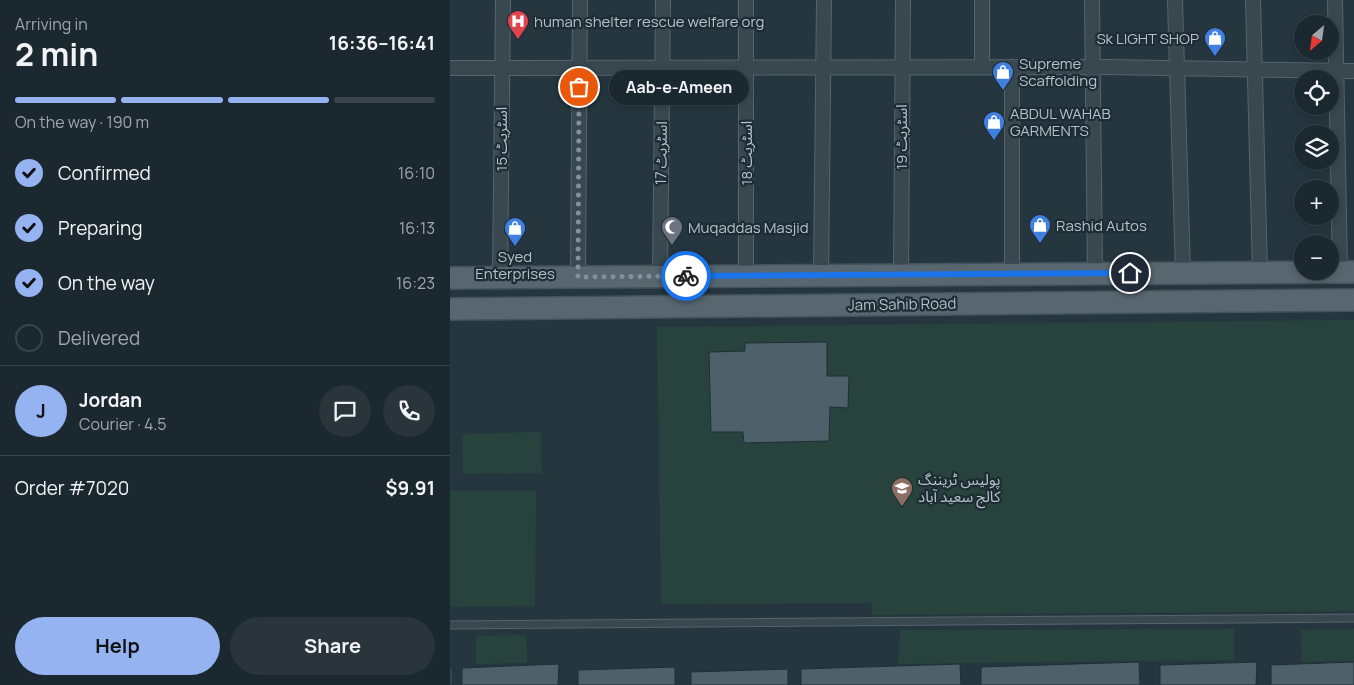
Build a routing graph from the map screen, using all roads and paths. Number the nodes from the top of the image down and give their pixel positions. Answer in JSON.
{"nodes":[{"id":1,"x":503,"y":0,"type":"edge"},
{"id":2,"x":580,"y":0,"type":"edge"},
{"id":3,"x":663,"y":0,"type":"edge"},
{"id":4,"x":746,"y":0,"type":"edge"},
{"id":5,"x":824,"y":0,"type":"edge"},
{"id":6,"x":903,"y":0,"type":"edge"},
{"id":7,"x":982,"y":0,"type":"edge"},
{"id":8,"x":1092,"y":0,"type":"edge"},
{"id":9,"x":1175,"y":0,"type":"edge"},
{"id":10,"x":1253,"y":0,"type":"edge"},
{"id":11,"x":1335,"y":0,"type":"edge"},
{"id":12,"x":746,"y":67,"type":"junction"},
{"id":13,"x":823,"y":67,"type":"junction"},
{"id":14,"x":902,"y":67,"type":"junction"},
{"id":15,"x":982,"y":67,"type":"junction"},
{"id":16,"x":1012,"y":67,"type":"junction"},
{"id":17,"x":1093,"y":67,"type":"junction"},
{"id":18,"x":450,"y":68,"type":"edge"},
{"id":19,"x":502,"y":68,"type":"junction"},
{"id":20,"x":580,"y":68,"type":"junction"},
{"id":21,"x":662,"y":68,"type":"junction"},
{"id":22,"x":1177,"y":68,"type":"junction"},
{"id":23,"x":1255,"y":69,"type":"junction"},
{"id":24,"x":1337,"y":70,"type":"joint"},
{"id":25,"x":1339,"y":70,"type":"edge"},
{"id":26,"x":1354,"y":70,"type":"edge"},
{"id":27,"x":1339,"y":110,"type":"edge"},
{"id":28,"x":1260,"y":272,"type":"junction"},
{"id":29,"x":1347,"y":272,"type":"edge"},
{"id":30,"x":1095,"y":273,"type":"junction"},
{"id":31,"x":1183,"y":273,"type":"junction"},
{"id":32,"x":1012,"y":274,"type":"junction"},
{"id":33,"x":821,"y":275,"type":"junction"},
{"id":34,"x":901,"y":275,"type":"junction"},
{"id":35,"x":660,"y":276,"type":"junction"},
{"id":36,"x":746,"y":276,"type":"junction"},
{"id":37,"x":500,"y":277,"type":"junction"},
{"id":38,"x":578,"y":277,"type":"junction"},
{"id":39,"x":450,"y":278,"type":"edge"},
{"id":40,"x":1354,"y":300,"type":"edge"},
{"id":41,"x":450,"y":309,"type":"edge"},
{"id":42,"x":1354,"y":618,"type":"edge"},
{"id":43,"x":450,"y":625,"type":"edge"}],
"edges":[{"from":1,"to":19,"type":"street","name":"اسٹریٹ 15"},
{"from":2,"to":20,"type":"street"},
{"from":3,"to":21,"type":"street","name":"اسٹریٹ 17"},
{"from":4,"to":12,"type":"street","name":"اسٹریٹ 18"},
{"from":5,"to":13,"type":"street"},
{"from":6,"to":14,"type":"street","name":"اسٹریٹ 19"},
{"from":7,"to":15,"type":"street"},
{"from":8,"to":17,"type":"street"},
{"from":9,"to":22,"type":"street"},
{"from":10,"to":23,"type":"street"},
{"from":11,"to":24,"type":"street"},
{"from":12,"to":13,"type":"street"},
{"from":12,"to":21,"type":"street"},
{"from":12,"to":36,"type":"street","name":"اسٹریٹ 18"},
{"from":13,"to":14,"type":"street"},
{"from":13,"to":33,"type":"street"},
{"from":14,"to":15,"type":"street"},
{"from":14,"to":34,"type":"street","name":"اسٹریٹ 19"},
{"from":15,"to":16,"type":"street"},
{"from":16,"to":17,"type":"street"},
{"from":16,"to":32,"type":"street"},
{"from":17,"to":22,"type":"street"},
{"from":17,"to":30,"type":"street"},
{"from":18,"to":19,"type":"street"},
{"from":19,"to":20,"type":"street"},
{"from":19,"to":37,"type":"street","name":"اسٹریٹ 15"},
{"from":20,"to":21,"type":"street"},
{"from":20,"to":38,"type":"street"},
{"from":21,"to":35,"type":"street","name":"اسٹریٹ 17"},
{"from":22,"to":23,"type":"street"},
{"from":22,"to":31,"type":"street"},
{"from":23,"to":24,"type":"street"},
{"from":23,"to":28,"type":"street"},
{"from":25,"to":26,"type":"street"},
{"from":27,"to":29,"type":"street"},
{"from":28,"to":29,"type":"main road","name":"Jam Sahib Road"},
{"from":28,"to":31,"type":"main road","name":"Jam Sahib Road"},
{"from":30,"to":31,"type":"main road","name":"Jam Sahib Road"},
{"from":30,"to":32,"type":"main road","name":"Jam Sahib Road"},
{"from":32,"to":34,"type":"main road","name":"Jam Sahib Road"},
{"from":33,"to":34,"type":"main road","name":"Jam Sahib Road"},
{"from":33,"to":36,"type":"main road","name":"Jam Sahib Road"},
{"from":35,"to":36,"type":"main road","name":"Jam Sahib Road"},
{"from":35,"to":38,"type":"main road","name":"Jam Sahib Road"},
{"from":37,"to":38,"type":"main road","name":"Jam Sahib Road"},
{"from":37,"to":39,"type":"main road","name":"Jam Sahib Road"},
{"from":40,"to":41,"type":"main road","name":"Jam Sahib Road"},
{"from":42,"to":43,"type":"lane"}]}
